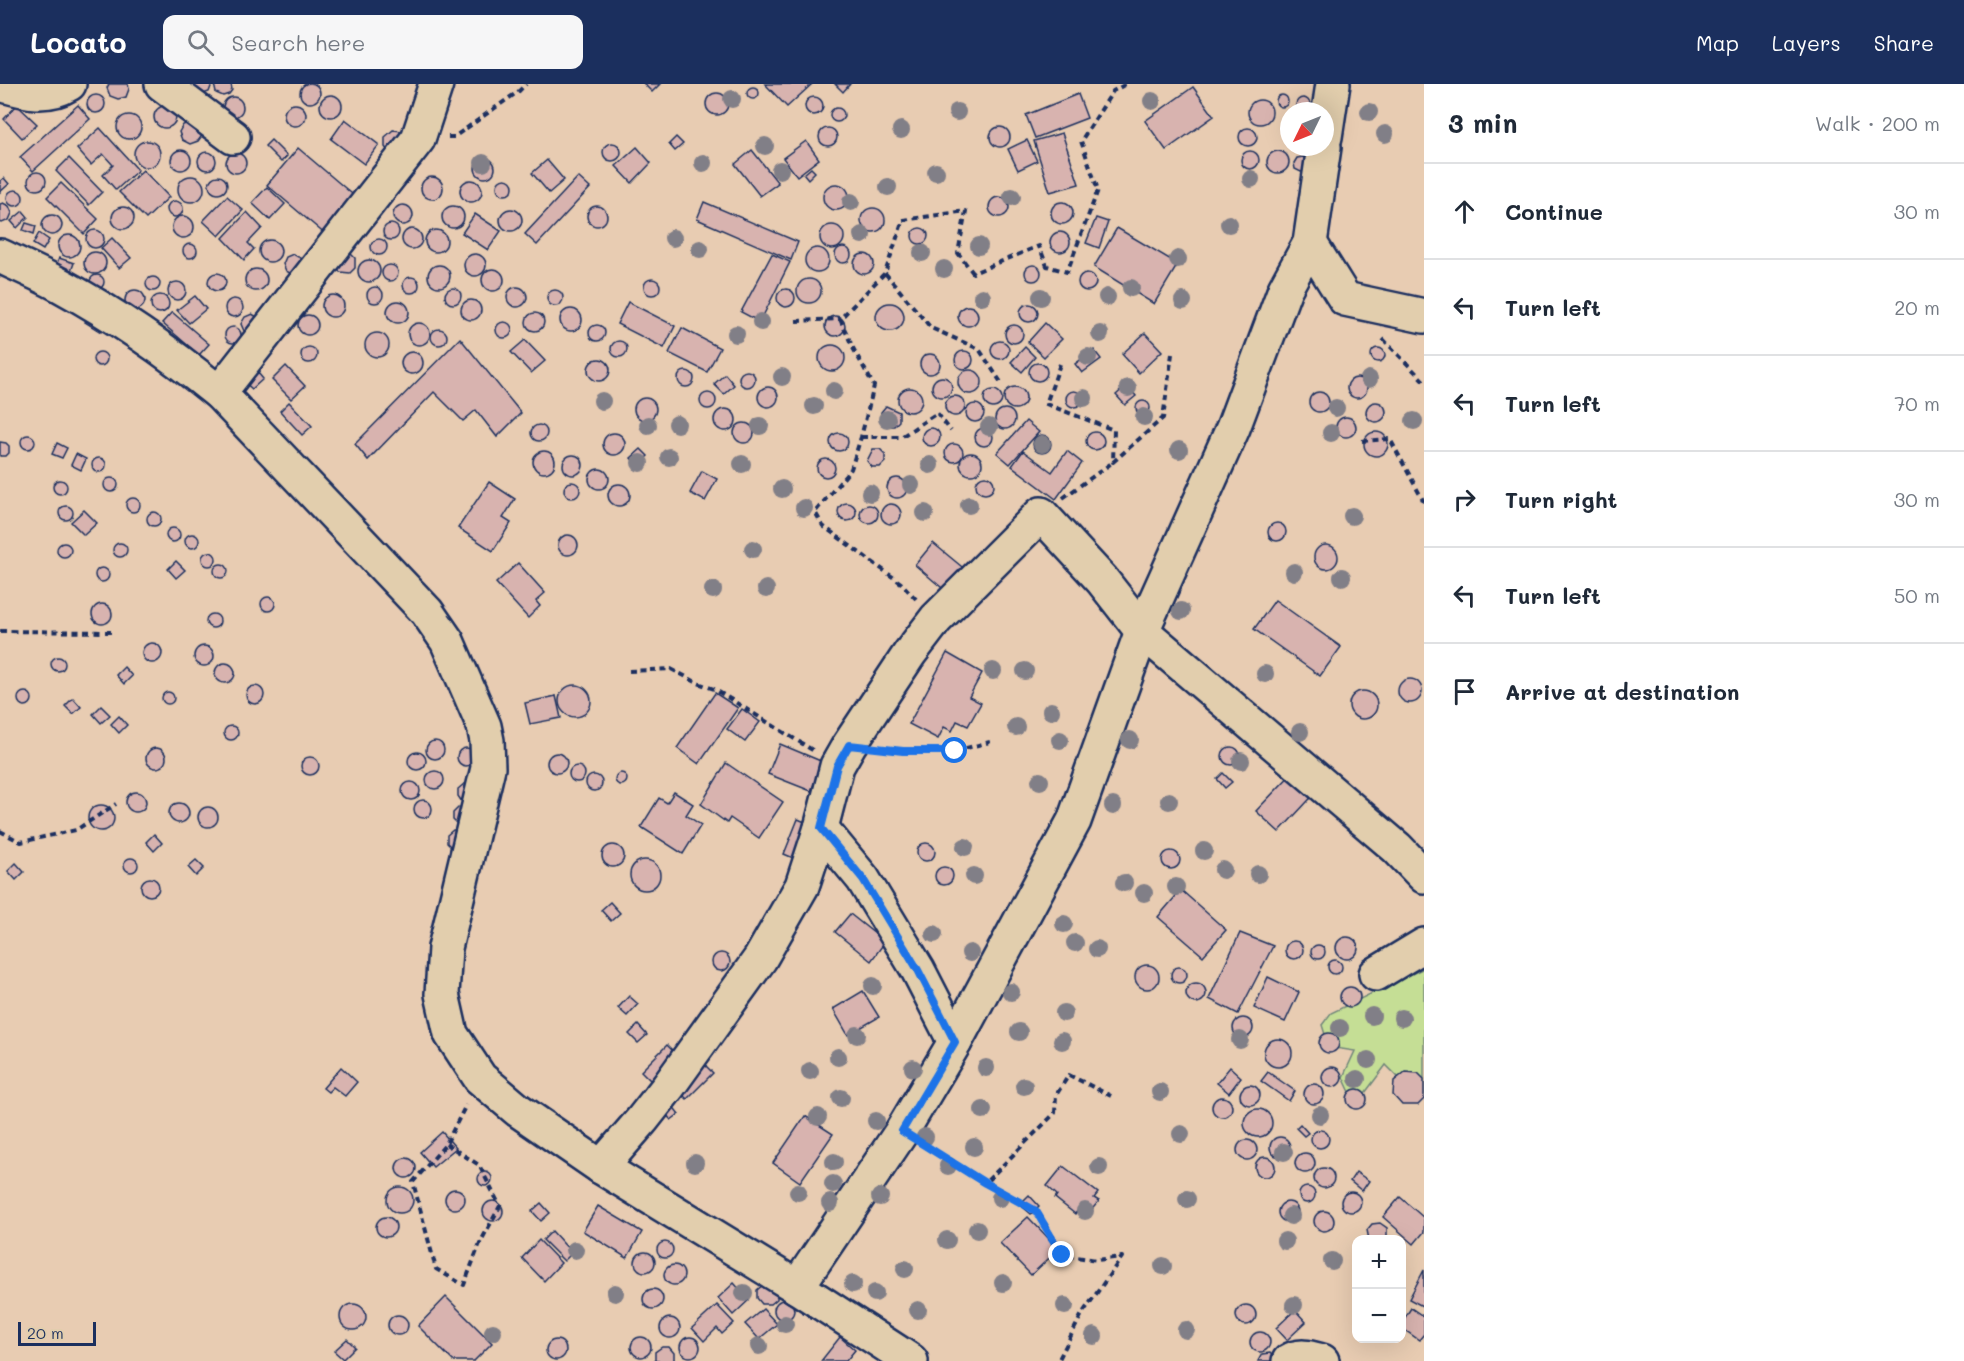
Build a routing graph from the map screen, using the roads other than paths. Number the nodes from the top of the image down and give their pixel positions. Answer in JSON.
{"nodes":[{"id":1,"x":0,"y":84,"type":"edge"},
{"id":2,"x":69,"y":84,"type":"edge"},
{"id":3,"x":162,"y":84,"type":"edge"},
{"id":4,"x":436,"y":84,"type":"edge"},
{"id":5,"x":1333,"y":84,"type":"edge"},
{"id":6,"x":1330,"y":102,"type":"edge"},
{"id":7,"x":233,"y":137,"type":"dead end"},
{"id":8,"x":1323,"y":156,"type":"edge"},
{"id":9,"x":1310,"y":243,"type":"junction"},
{"id":10,"x":0,"y":256,"type":"edge"},
{"id":11,"x":1285,"y":289,"type":"junction"},
{"id":12,"x":1346,"y":299,"type":"junction"},
{"id":13,"x":1424,"y":316,"type":"edge"},
{"id":14,"x":219,"y":393,"type":"junction"},
{"id":15,"x":1142,"y":631,"type":"junction"},
{"id":16,"x":821,"y":828,"type":"junction"},
{"id":17,"x":1424,"y":876,"type":"edge"},
{"id":18,"x":1424,"y":945,"type":"edge"},
{"id":19,"x":1376,"y":974,"type":"dead end"},
{"id":20,"x":955,"y":1042,"type":"junction"},
{"id":21,"x":601,"y":1167,"type":"junction"},
{"id":22,"x":797,"y":1287,"type":"junction"},
{"id":23,"x":910,"y":1361,"type":"edge"},
{"id":24,"x":1289,"y":1361,"type":"edge"},
{"id":25,"x":1322,"y":1361,"type":"edge"}],
"edges":[{"from":1,"to":2,"type":"street"},
{"from":3,"to":7,"type":"street"},
{"from":4,"to":14,"type":"street"},
{"from":5,"to":6,"type":"street"},
{"from":8,"to":9,"type":"street"},
{"from":9,"to":11,"type":"street"},
{"from":9,"to":12,"type":"street"},
{"from":10,"to":14,"type":"street"},
{"from":11,"to":12,"type":"street"},
{"from":11,"to":15,"type":"street"},
{"from":12,"to":13,"type":"street"},
{"from":14,"to":21,"type":"street"},
{"from":15,"to":16,"type":"street"},
{"from":15,"to":17,"type":"street"},
{"from":15,"to":20,"type":"street"},
{"from":16,"to":20,"type":"street"},
{"from":16,"to":21,"type":"street"},
{"from":18,"to":19,"type":"street"},
{"from":20,"to":22,"type":"street"},
{"from":21,"to":22,"type":"street"},
{"from":22,"to":23,"type":"street"},
{"from":24,"to":25,"type":"street"}]}
